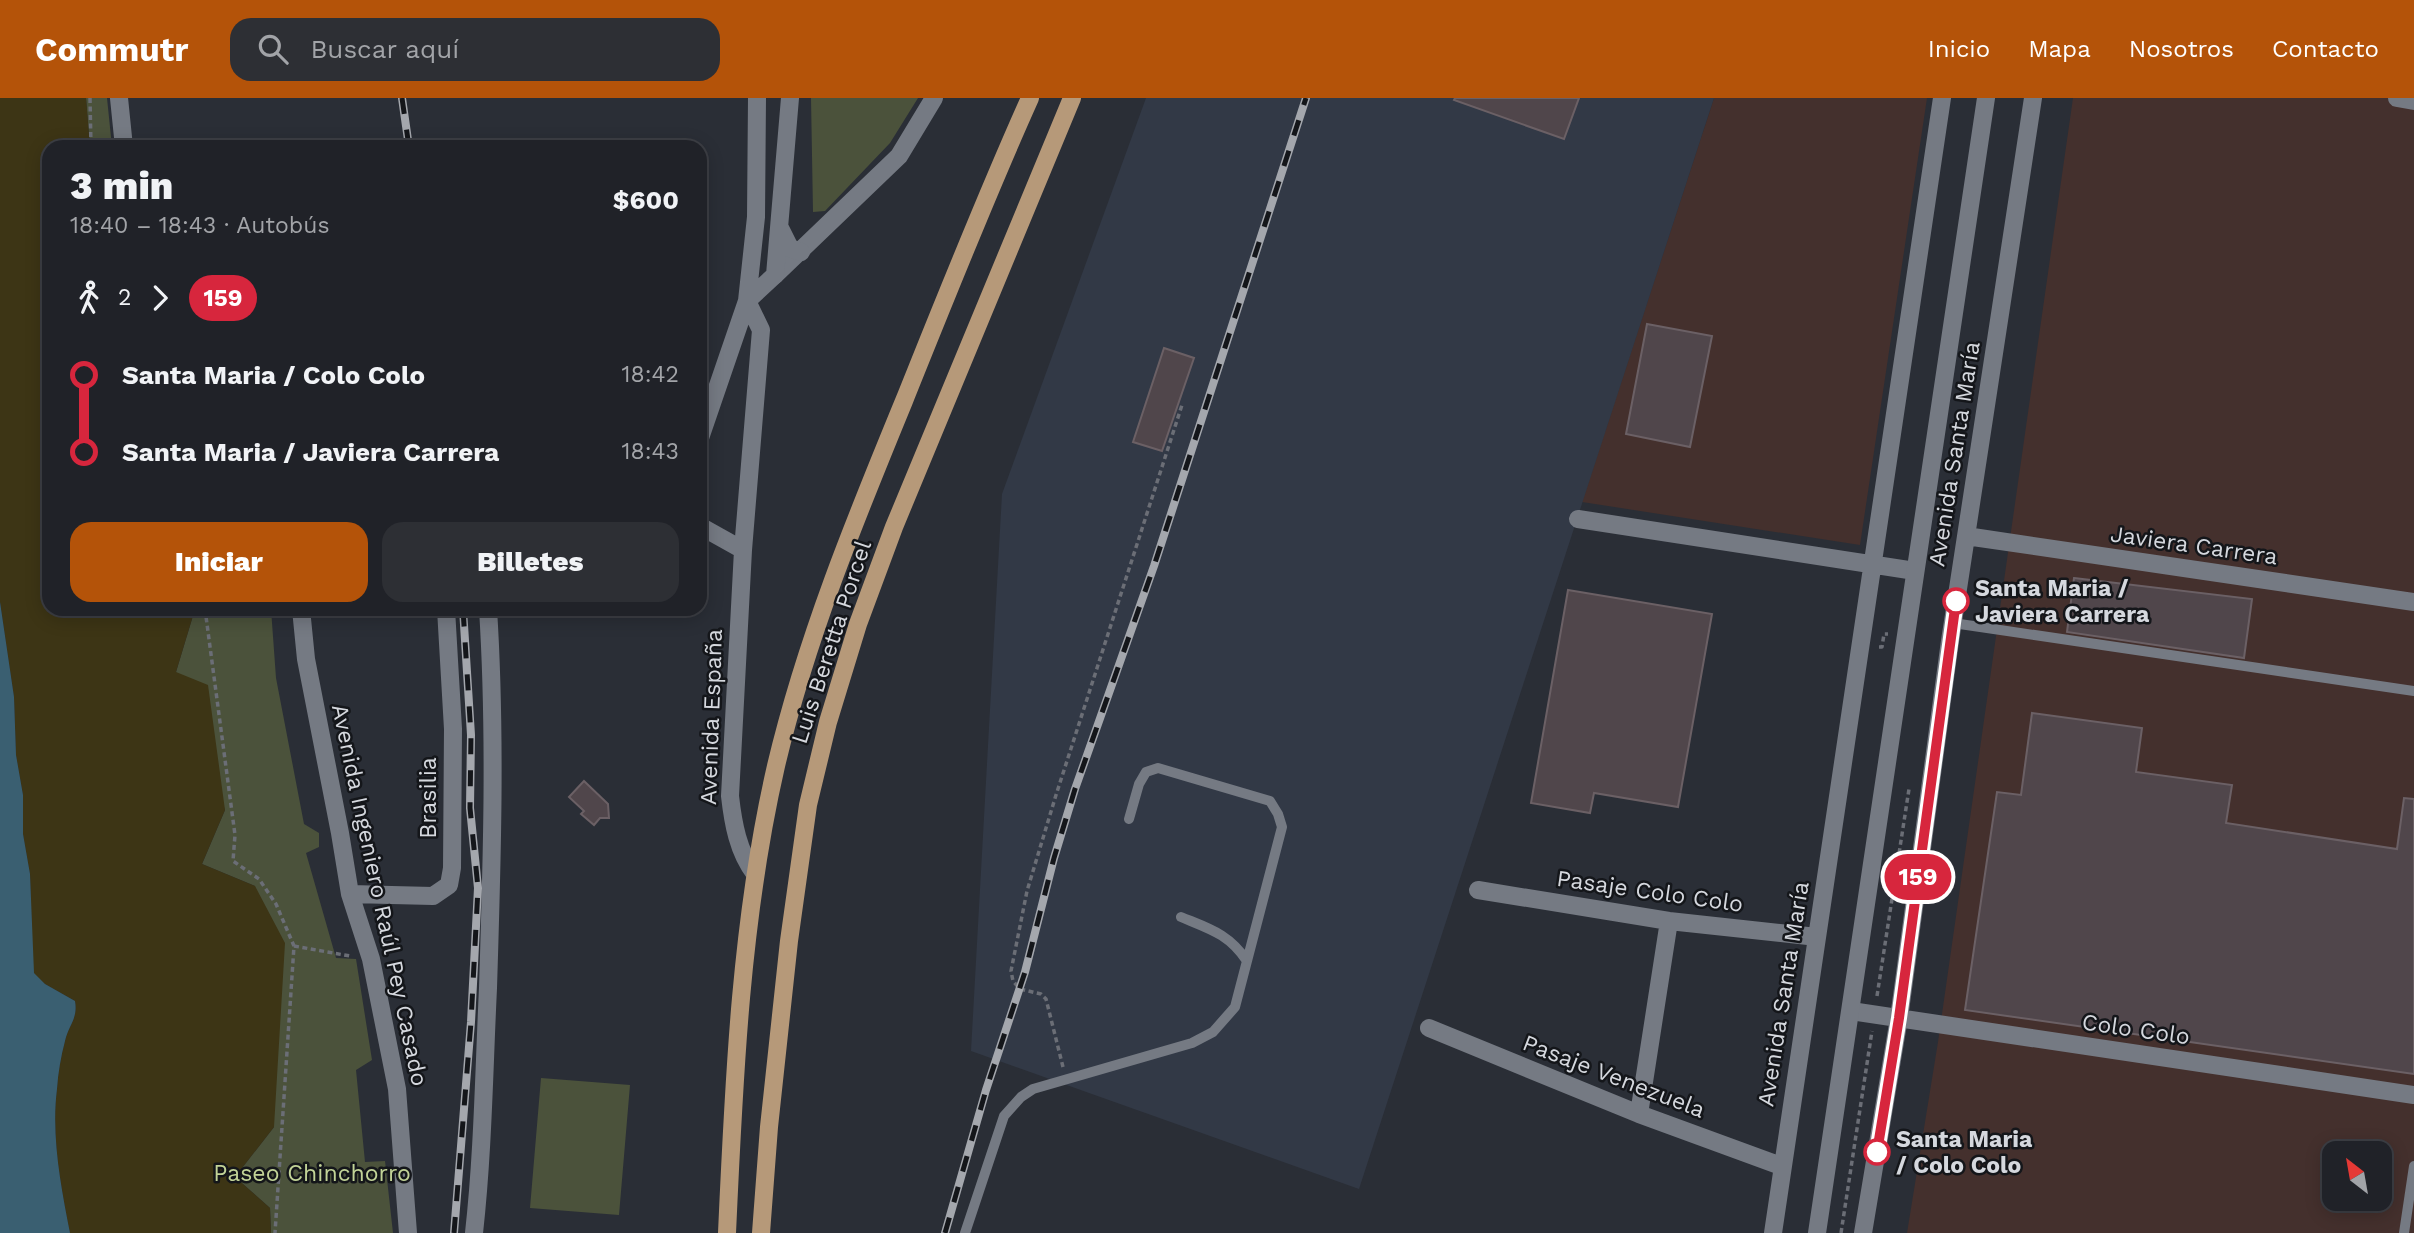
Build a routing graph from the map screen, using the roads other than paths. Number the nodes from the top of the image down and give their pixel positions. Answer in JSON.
{"nodes":[{"id":1,"x":119,"y":98,"type":"edge"},
{"id":2,"x":757,"y":98,"type":"edge"},
{"id":3,"x":790,"y":98,"type":"edge"},
{"id":4,"x":934,"y":98,"type":"edge"},
{"id":5,"x":1030,"y":98,"type":"edge"},
{"id":6,"x":1072,"y":98,"type":"edge"},
{"id":7,"x":1942,"y":98,"type":"edge"},
{"id":8,"x":1986,"y":98,"type":"edge"},
{"id":9,"x":2033,"y":98,"type":"edge"},
{"id":10,"x":2398,"y":98,"type":"edge"},
{"id":11,"x":2414,"y":101,"type":"edge"},
{"id":12,"x":123,"y":140,"type":"edge"},
{"id":13,"x":778,"y":224,"type":"junction"},
{"id":14,"x":802,"y":252,"type":"junction"},
{"id":15,"x":775,"y":275,"type":"junction"},
{"id":16,"x":747,"y":301,"type":"junction"},
{"id":17,"x":707,"y":418,"type":"edge"},
{"id":18,"x":1578,"y":519,"type":"dead end"},
{"id":19,"x":707,"y":530,"type":"edge"},
{"id":20,"x":1966,"y":536,"type":"junction"},
{"id":21,"x":743,"y":550,"type":"junction"},
{"id":22,"x":1871,"y":564,"type":"junction"},
{"id":23,"x":1915,"y":571,"type":"junction"},
{"id":24,"x":2414,"y":602,"type":"edge"},
{"id":25,"x":302,"y":616,"type":"edge"},
{"id":26,"x":446,"y":616,"type":"edge"},
{"id":27,"x":488,"y":616,"type":"edge"},
{"id":28,"x":1953,"y":623,"type":"junction"},
{"id":29,"x":2414,"y":691,"type":"edge"},
{"id":30,"x":1129,"y":819,"type":"dead end"},
{"id":31,"x":755,"y":874,"type":"junction"},
{"id":32,"x":1478,"y":890,"type":"dead end"},
{"id":33,"x":350,"y":894,"type":"junction"},
{"id":34,"x":1181,"y":918,"type":"dead end"},
{"id":35,"x":1669,"y":921,"type":"junction"},
{"id":36,"x":1817,"y":937,"type":"junction"},
{"id":37,"x":1247,"y":961,"type":"junction"},
{"id":38,"x":1851,"y":1011,"type":"junction"},
{"id":39,"x":1899,"y":1018,"type":"junction"},
{"id":40,"x":1429,"y":1028,"type":"dead end"},
{"id":41,"x":2414,"y":1095,"type":"edge"},
{"id":42,"x":1639,"y":1114,"type":"junction"},
{"id":43,"x":1781,"y":1166,"type":"junction"},
{"id":44,"x":2414,"y":1166,"type":"edge"},
{"id":45,"x":408,"y":1233,"type":"edge"},
{"id":46,"x":474,"y":1233,"type":"edge"},
{"id":47,"x":727,"y":1233,"type":"edge"},
{"id":48,"x":761,"y":1233,"type":"edge"},
{"id":49,"x":965,"y":1233,"type":"edge"},
{"id":50,"x":1773,"y":1233,"type":"edge"},
{"id":51,"x":1817,"y":1233,"type":"edge"},
{"id":52,"x":1863,"y":1233,"type":"edge"},
{"id":53,"x":2404,"y":1233,"type":"edge"}],
"edges":[{"from":1,"to":12,"type":"street"},
{"from":2,"to":16,"type":"street","name":"Avenida España"},
{"from":3,"to":13,"type":"street"},
{"from":4,"to":14,"type":"street"},
{"from":5,"to":31,"type":"main road","name":"Luis Beretta Porcel"},
{"from":6,"to":48,"type":"main road","name":"Luis Beretta Porcel"},
{"from":7,"to":22,"type":"street","name":"Avenida Santa María"},
{"from":8,"to":23,"type":"street","name":"Avenida Santa María"},
{"from":9,"to":20,"type":"street","name":"Avenida Santa María"},
{"from":10,"to":11,"type":"street"},
{"from":13,"to":14,"type":"street"},
{"from":13,"to":15,"type":"street"},
{"from":14,"to":15,"type":"street"},
{"from":15,"to":16,"type":"street"},
{"from":16,"to":17,"type":"street"},
{"from":16,"to":21,"type":"street","name":"Avenida España"},
{"from":18,"to":22,"type":"street"},
{"from":19,"to":21,"type":"street"},
{"from":20,"to":24,"type":"street","name":"Javiera Carrera"},
{"from":20,"to":28,"type":"street","name":"Avenida Santa María"},
{"from":21,"to":31,"type":"street","name":"Avenida España"},
{"from":22,"to":23,"type":"street"},
{"from":22,"to":36,"type":"street","name":"Avenida Santa María"},
{"from":23,"to":38,"type":"street","name":"Avenida Santa María"},
{"from":25,"to":33,"type":"street","name":"Avenida Ingeniero Raúl Pey Casado"},
{"from":26,"to":33,"type":"street","name":"Brasilia"},
{"from":27,"to":46,"type":"street"},
{"from":28,"to":29,"type":"lane"},
{"from":28,"to":39,"type":"street","name":"Avenida Santa María"},
{"from":30,"to":37,"type":"lane"},
{"from":31,"to":47,"type":"main road","name":"Luis Beretta Porcel"},
{"from":32,"to":35,"type":"street","name":"Pasaje Colo Colo"},
{"from":33,"to":45,"type":"street","name":"Avenida Ingeniero Raúl Pey Casado"},
{"from":34,"to":37,"type":"lane"},
{"from":35,"to":36,"type":"street","name":"Pasaje Colo Colo"},
{"from":35,"to":42,"type":"street"},
{"from":36,"to":43,"type":"street","name":"Avenida Santa María"},
{"from":37,"to":49,"type":"lane"},
{"from":38,"to":39,"type":"street","name":"Colo Colo"},
{"from":38,"to":51,"type":"street","name":"Avenida Santa María"},
{"from":39,"to":41,"type":"street","name":"Colo Colo"},
{"from":39,"to":52,"type":"street","name":"Avenida Santa María"},
{"from":40,"to":42,"type":"street","name":"Pasaje Venezuela"},
{"from":42,"to":43,"type":"street","name":"Pasaje Venezuela"},
{"from":43,"to":50,"type":"street","name":"Avenida Santa María"},
{"from":44,"to":53,"type":"lane"}]}
